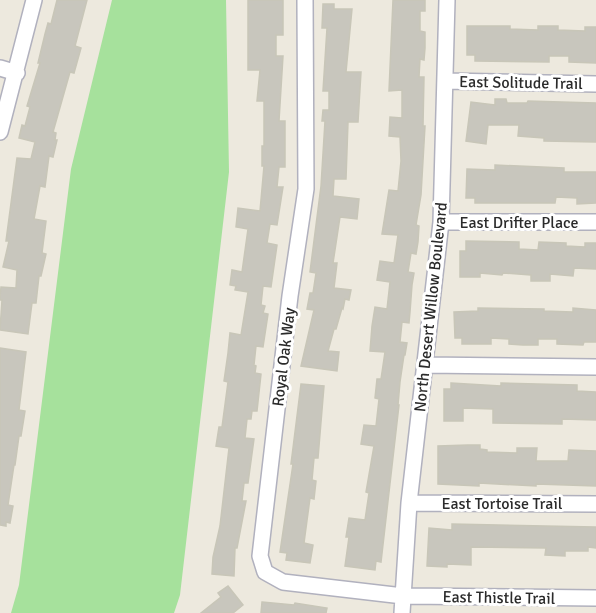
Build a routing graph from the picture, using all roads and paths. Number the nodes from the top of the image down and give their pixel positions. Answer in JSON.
{"nodes":[{"id":1,"x":34,"y":0,"type":"edge"},
{"id":2,"x":305,"y":0,"type":"edge"},
{"id":3,"x":447,"y":0,"type":"edge"},
{"id":4,"x":0,"y":68,"type":"edge"},
{"id":5,"x":17,"y":73,"type":"junction"},
{"id":6,"x":445,"y":81,"type":"junction"},
{"id":7,"x":596,"y":84,"type":"edge"},
{"id":8,"x":0,"y":132,"type":"edge"},
{"id":9,"x":441,"y":222,"type":"junction"},
{"id":10,"x":596,"y":222,"type":"edge"},
{"id":11,"x":425,"y":365,"type":"junction"},
{"id":12,"x":596,"y":367,"type":"edge"},
{"id":13,"x":408,"y":503,"type":"junction"},
{"id":14,"x":596,"y":504,"type":"edge"},
{"id":15,"x":403,"y":596,"type":"junction"},
{"id":16,"x":596,"y":598,"type":"edge"},
{"id":17,"x":402,"y":613,"type":"edge"}],
"edges":[{"from":1,"to":5,"type":"street"},
{"from":2,"to":15,"type":"street","name":"Royal Oak Way"},
{"from":3,"to":6,"type":"street","name":"North Desert Willow Boulevard"},
{"from":4,"to":5,"type":"street"},
{"from":5,"to":8,"type":"street"},
{"from":6,"to":7,"type":"street","name":"East Solitude Trail"},
{"from":6,"to":9,"type":"street","name":"North Desert Willow Boulevard"},
{"from":9,"to":10,"type":"street","name":"East Drifter Place"},
{"from":9,"to":11,"type":"street","name":"North Desert Willow Boulevard"},
{"from":11,"to":12,"type":"street"},
{"from":11,"to":13,"type":"street","name":"North Desert Willow Boulevard"},
{"from":13,"to":14,"type":"street","name":"East Tortoise Trail"},
{"from":13,"to":15,"type":"street","name":"North Desert Willow Boulevard"},
{"from":15,"to":16,"type":"street","name":"East Thistle Trail"},
{"from":15,"to":17,"type":"street","name":"North Desert Willow Boulevard"}]}
